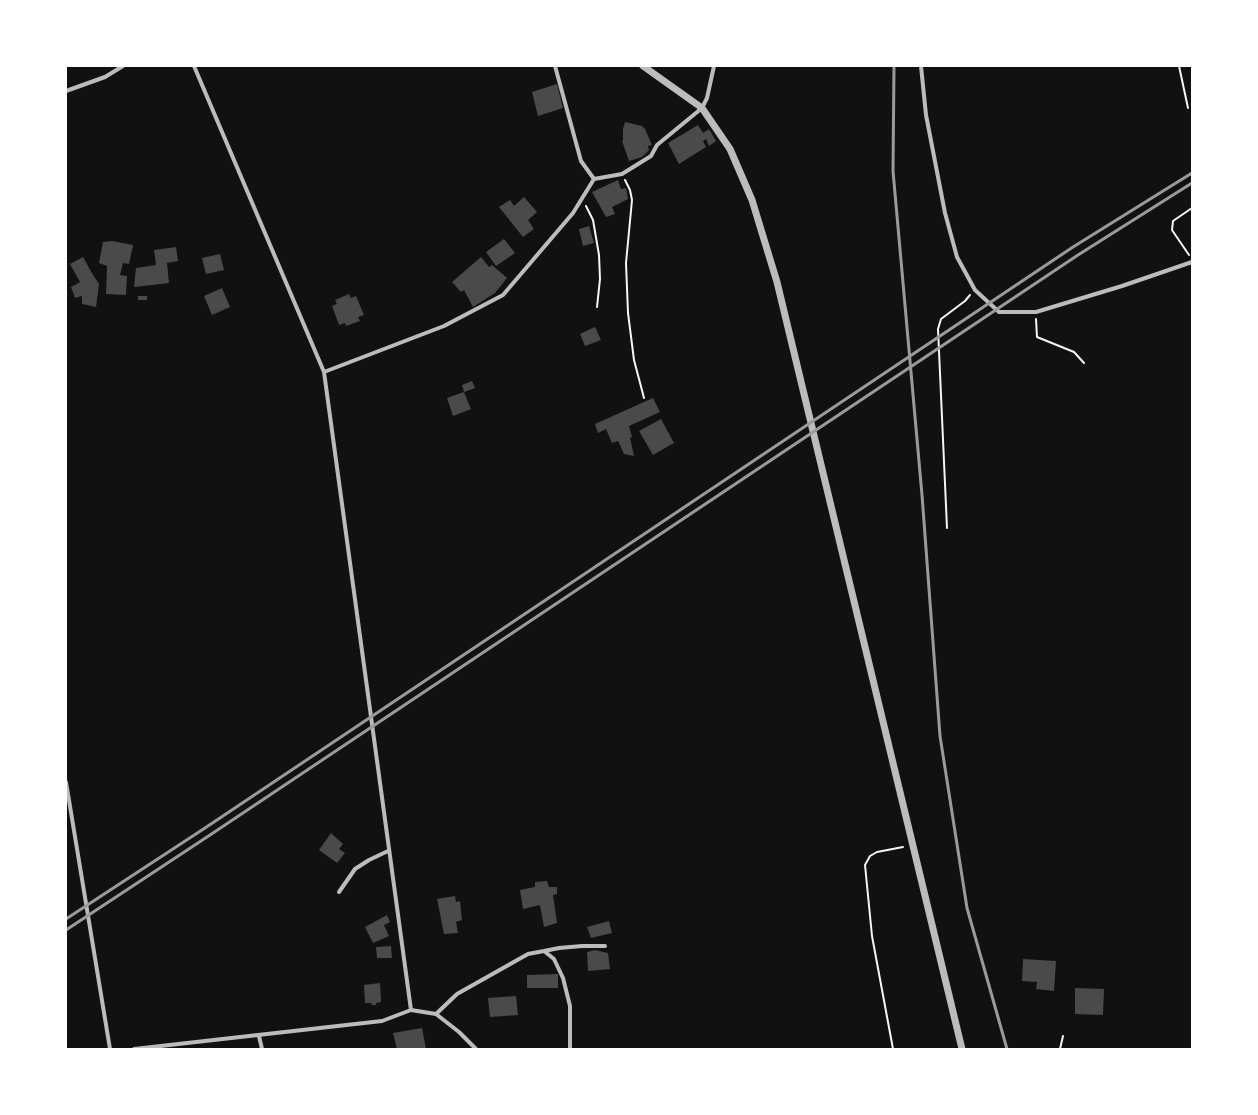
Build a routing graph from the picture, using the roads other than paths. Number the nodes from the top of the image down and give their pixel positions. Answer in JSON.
{"nodes":[{"id":1,"x":124,"y":66,"type":"edge"},
{"id":2,"x":194,"y":66,"type":"edge"},
{"id":3,"x":555,"y":66,"type":"edge"},
{"id":4,"x":643,"y":66,"type":"edge"},
{"id":5,"x":714,"y":66,"type":"edge"},
{"id":6,"x":921,"y":66,"type":"edge"},
{"id":7,"x":66,"y":91,"type":"edge"},
{"id":8,"x":702,"y":108,"type":"junction"},
{"id":9,"x":594,"y":179,"type":"junction"},
{"id":10,"x":1192,"y":261,"type":"edge"},
{"id":11,"x":324,"y":372,"type":"junction"},
{"id":12,"x":66,"y":782,"type":"edge"},
{"id":13,"x":388,"y":850,"type":"junction"},
{"id":14,"x":339,"y":892,"type":"dead end"},
{"id":15,"x":605,"y":946,"type":"dead end"},
{"id":16,"x":544,"y":951,"type":"junction"},
{"id":17,"x":410,"y":1010,"type":"junction"},
{"id":18,"x":436,"y":1014,"type":"junction"},
{"id":19,"x":259,"y":1036,"type":"junction"},
{"id":20,"x":110,"y":1049,"type":"edge"},
{"id":21,"x":134,"y":1049,"type":"edge"},
{"id":22,"x":262,"y":1049,"type":"edge"},
{"id":23,"x":476,"y":1049,"type":"edge"},
{"id":24,"x":570,"y":1049,"type":"edge"},
{"id":25,"x":962,"y":1049,"type":"edge"}],
"edges":[{"from":1,"to":7,"type":"street"},
{"from":2,"to":11,"type":"street"},
{"from":3,"to":9,"type":"street"},
{"from":4,"to":8,"type":"street"},
{"from":5,"to":8,"type":"street"},
{"from":6,"to":10,"type":"street"},
{"from":8,"to":9,"type":"street"},
{"from":8,"to":25,"type":"street"},
{"from":9,"to":11,"type":"street"},
{"from":11,"to":13,"type":"street"},
{"from":12,"to":20,"type":"street"},
{"from":13,"to":14,"type":"street"},
{"from":13,"to":17,"type":"street"},
{"from":15,"to":16,"type":"street"},
{"from":16,"to":18,"type":"street"},
{"from":16,"to":24,"type":"street"},
{"from":17,"to":18,"type":"street"},
{"from":17,"to":19,"type":"street"},
{"from":18,"to":23,"type":"street"},
{"from":19,"to":21,"type":"street"},
{"from":19,"to":22,"type":"street"}]}
